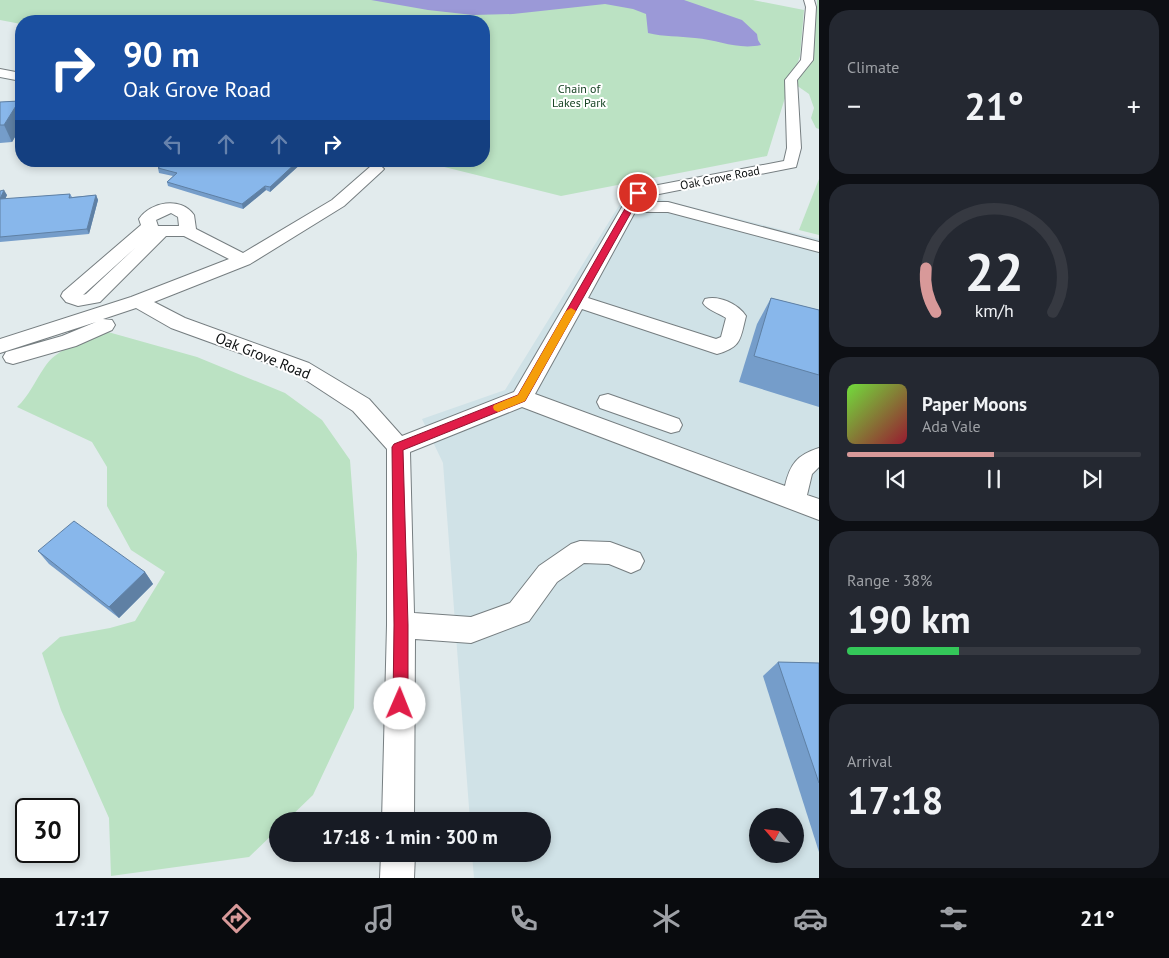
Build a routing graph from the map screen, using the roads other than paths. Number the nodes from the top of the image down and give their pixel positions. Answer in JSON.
{"nodes":[{"id":1,"x":809,"y":0,"type":"edge"},
{"id":2,"x":0,"y":73,"type":"edge"},
{"id":3,"x":15,"y":76,"type":"edge"},
{"id":4,"x":376,"y":169,"type":"dead end"},
{"id":5,"x":630,"y":207,"type":"junction"},
{"id":6,"x":156,"y":228,"type":"junction"},
{"id":7,"x":187,"y":232,"type":"junction"},
{"id":8,"x":819,"y":246,"type":"edge"},
{"id":9,"x":244,"y":260,"type":"junction"},
{"id":10,"x":138,"y":301,"type":"junction"},
{"id":11,"x":576,"y":301,"type":"junction"},
{"id":12,"x":712,"y":303,"type":"dead end"},
{"id":13,"x":0,"y":346,"type":"edge"},
{"id":14,"x":0,"y":361,"type":"edge"},
{"id":15,"x":522,"y":398,"type":"junction"},
{"id":16,"x":608,"y":402,"type":"dead end"},
{"id":17,"x":670,"y":425,"type":"dead end"},
{"id":18,"x":398,"y":447,"type":"junction"},
{"id":19,"x":819,"y":457,"type":"edge"},
{"id":20,"x":794,"y":500,"type":"junction"},
{"id":21,"x":819,"y":510,"type":"edge"},
{"id":22,"x":631,"y":561,"type":"dead end"},
{"id":23,"x":401,"y":625,"type":"junction"},
{"id":24,"x":398,"y":812,"type":"edge"},
{"id":25,"x":398,"y":862,"type":"edge"},
{"id":26,"x":397,"y":878,"type":"edge"}],
"edges":[{"from":1,"to":5,"type":"street","name":"Oak Grove Road"},
{"from":2,"to":3,"type":"street"},
{"from":4,"to":9,"type":"street"},
{"from":5,"to":8,"type":"street"},
{"from":5,"to":11,"type":"street","name":"Oak Grove Road"},
{"from":6,"to":6,"type":"street"},
{"from":6,"to":7,"type":"street"},
{"from":6,"to":7,"type":"street"},
{"from":7,"to":9,"type":"street"},
{"from":9,"to":10,"type":"street"},
{"from":10,"to":13,"type":"street"},
{"from":10,"to":14,"type":"street"},
{"from":10,"to":18,"type":"street","name":"Oak Grove Road"},
{"from":11,"to":12,"type":"street"},
{"from":11,"to":15,"type":"street","name":"Oak Grove Road"},
{"from":15,"to":18,"type":"street"},
{"from":15,"to":20,"type":"street"},
{"from":16,"to":17,"type":"street"},
{"from":18,"to":23,"type":"street"},
{"from":19,"to":20,"type":"street"},
{"from":20,"to":21,"type":"street"},
{"from":22,"to":23,"type":"street"},
{"from":23,"to":24,"type":"street"},
{"from":25,"to":26,"type":"street"}]}
